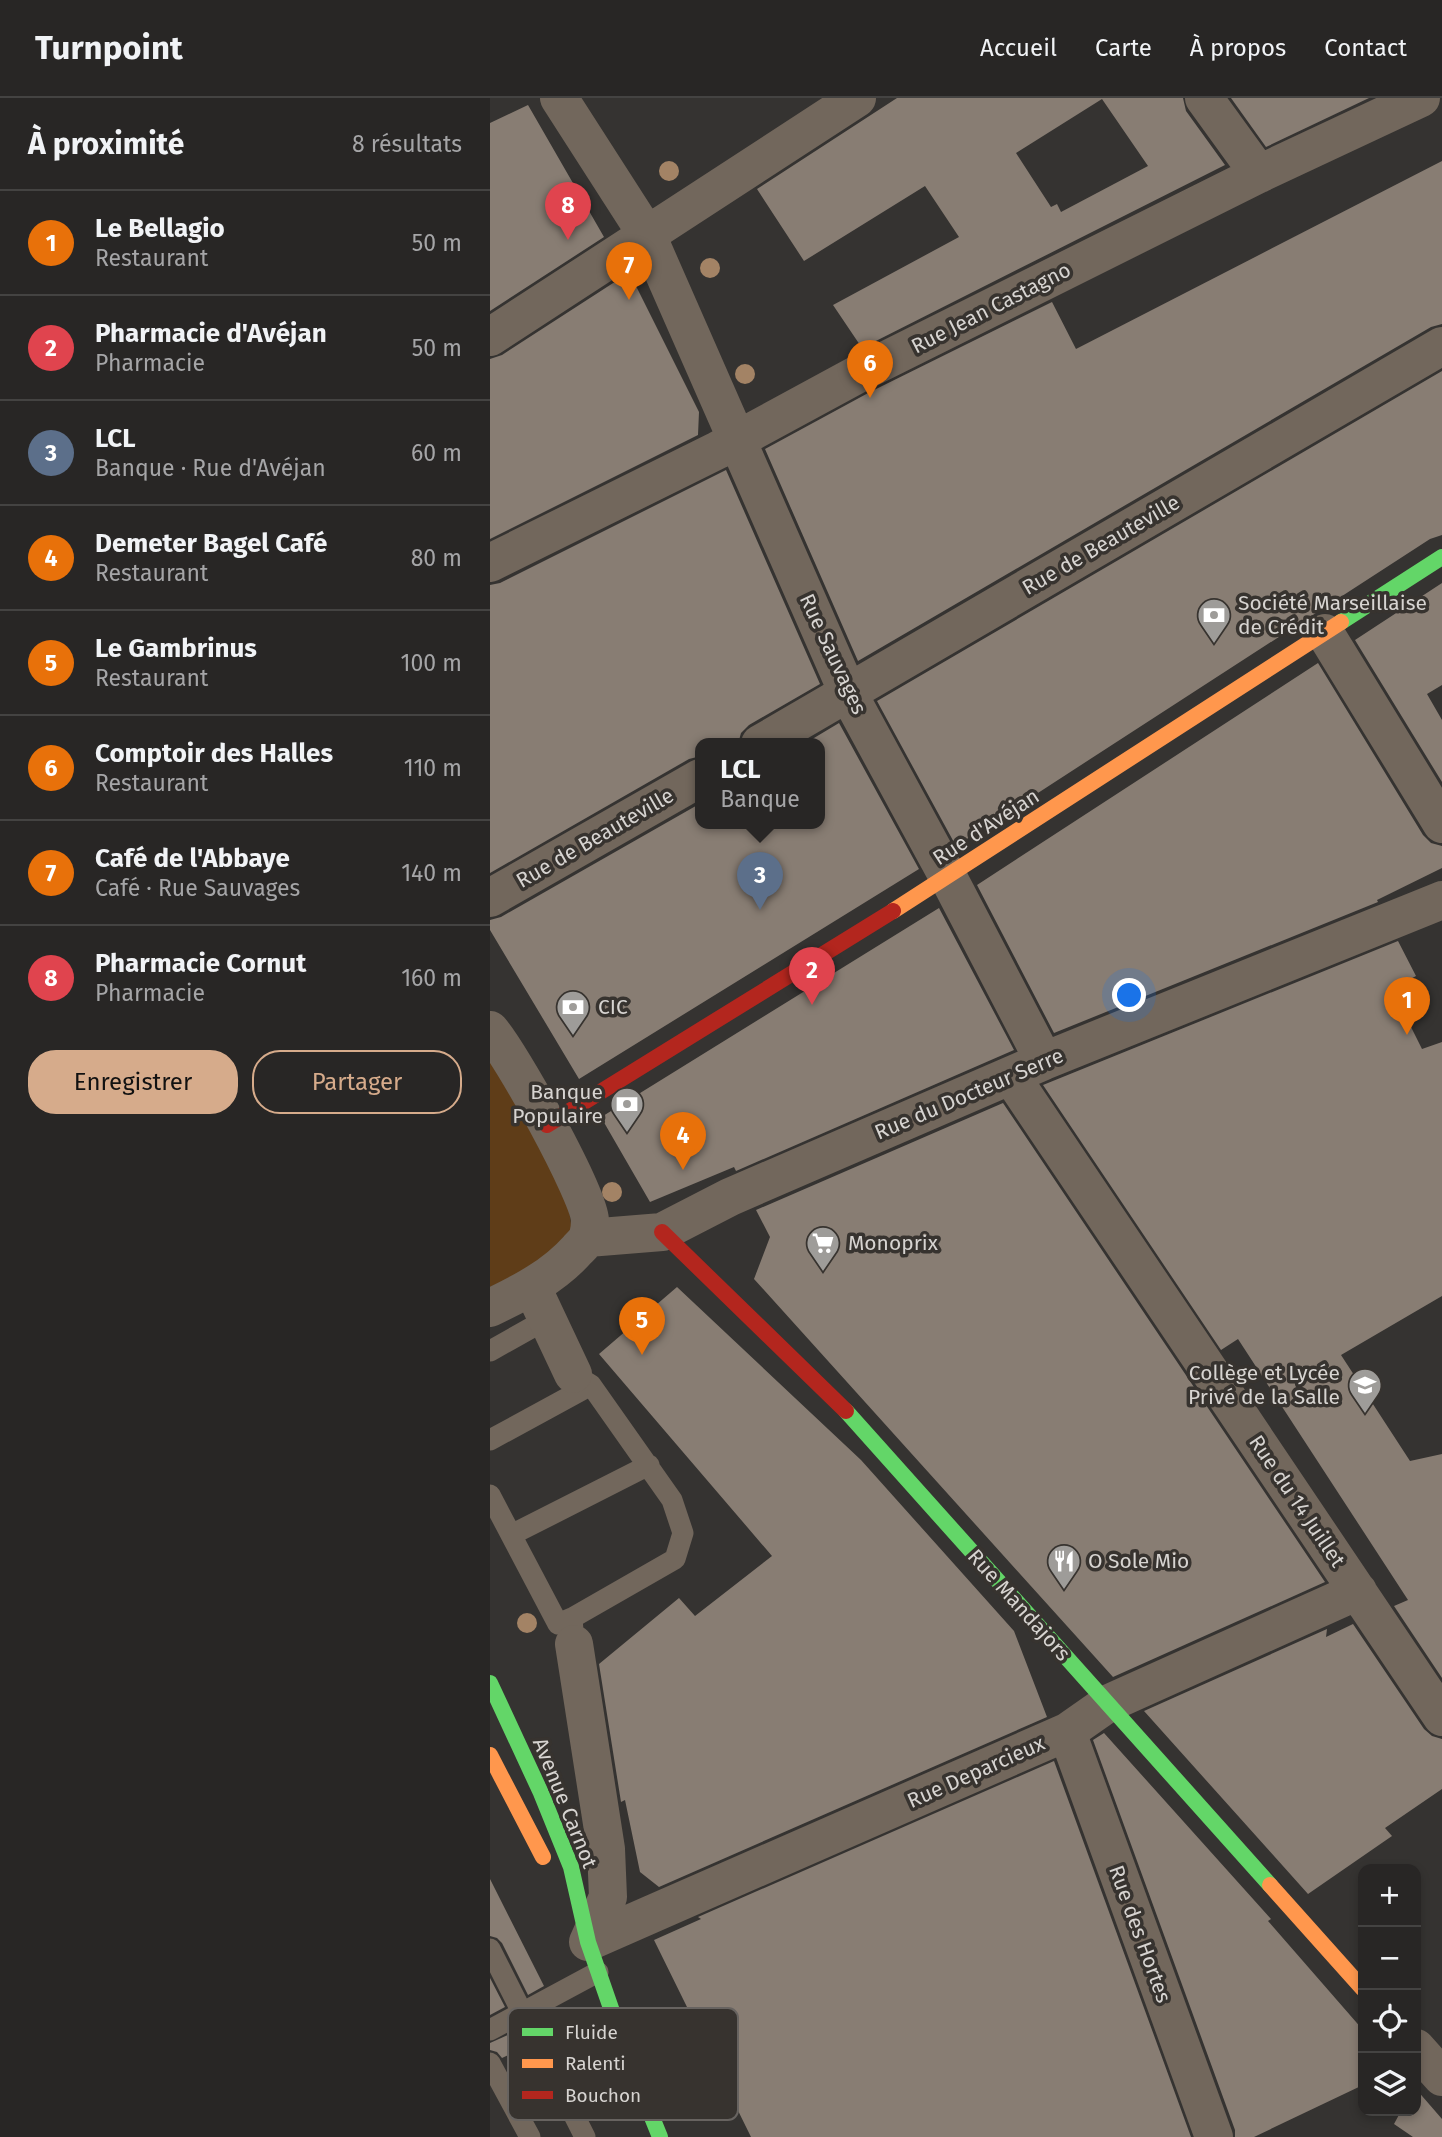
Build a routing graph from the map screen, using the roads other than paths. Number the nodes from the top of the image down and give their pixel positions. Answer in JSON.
{"nodes":[{"id":1,"x":559,"y":98,"type":"edge"},
{"id":2,"x":857,"y":98,"type":"edge"},
{"id":3,"x":1204,"y":98,"type":"edge"},
{"id":4,"x":1421,"y":98,"type":"edge"},
{"id":5,"x":1259,"y":174,"type":"junction"},
{"id":6,"x":647,"y":236,"type":"junction"},
{"id":7,"x":490,"y":337,"type":"edge"},
{"id":8,"x":1442,"y":346,"type":"edge"},
{"id":9,"x":736,"y":440,"type":"junction"},
{"id":10,"x":1442,"y":557,"type":"edge"},
{"id":11,"x":490,"y":562,"type":"edge"},
{"id":12,"x":1325,"y":633,"type":"junction"},
{"id":13,"x":848,"y":693,"type":"junction"},
{"id":14,"x":770,"y":738,"type":"edge"},
{"id":15,"x":695,"y":781,"type":"edge"},
{"id":16,"x":1442,"y":824,"type":"edge"},
{"id":17,"x":948,"y":877,"type":"junction"},
{"id":18,"x":490,"y":898,"type":"edge"},
{"id":19,"x":1442,"y":900,"type":"edge"},
{"id":20,"x":490,"y":1030,"type":"edge"},
{"id":21,"x":1027,"y":1068,"type":"junction"},
{"id":22,"x":547,"y":1125,"type":"junction"},
{"id":23,"x":662,"y":1232,"type":"junction"},
{"id":24,"x":588,"y":1238,"type":"junction"},
{"id":25,"x":540,"y":1303,"type":"junction"},
{"id":26,"x":490,"y":1308,"type":"edge"},
{"id":27,"x":490,"y":1351,"type":"edge"},
{"id":28,"x":582,"y":1379,"type":"junction"},
{"id":29,"x":490,"y":1440,"type":"edge"},
{"id":30,"x":649,"y":1465,"type":"junction"},
{"id":31,"x":490,"y":1495,"type":"edge"},
{"id":32,"x":511,"y":1535,"type":"junction"},
{"id":33,"x":1358,"y":1591,"type":"junction"},
{"id":34,"x":573,"y":1631,"type":"junction"},
{"id":35,"x":490,"y":1683,"type":"edge"},
{"id":36,"x":1107,"y":1704,"type":"junction"},
{"id":37,"x":1442,"y":1717,"type":"edge"},
{"id":38,"x":1066,"y":1732,"type":"junction"},
{"id":39,"x":490,"y":1755,"type":"edge"},
{"id":40,"x":490,"y":1949,"type":"edge"},
{"id":41,"x":593,"y":1957,"type":"junction"},
{"id":42,"x":1358,"y":1983,"type":"edge"},
{"id":43,"x":520,"y":2008,"type":"edge"},
{"id":44,"x":529,"y":2008,"type":"edge"},
{"id":45,"x":611,"y":2008,"type":"edge"},
{"id":46,"x":508,"y":2021,"type":"edge"},
{"id":47,"x":490,"y":2030,"type":"edge"},
{"id":48,"x":1420,"y":2053,"type":"edge"},
{"id":49,"x":490,"y":2063,"type":"edge"},
{"id":50,"x":1442,"y":2077,"type":"edge"},
{"id":51,"x":508,"y":2096,"type":"edge"},
{"id":52,"x":521,"y":2120,"type":"edge"},
{"id":53,"x":576,"y":2120,"type":"edge"},
{"id":54,"x":653,"y":2120,"type":"edge"},
{"id":55,"x":530,"y":2137,"type":"edge"},
{"id":56,"x":585,"y":2137,"type":"edge"},
{"id":57,"x":660,"y":2137,"type":"edge"},
{"id":58,"x":1214,"y":2137,"type":"edge"}],
"edges":[{"from":1,"to":6,"type":"street","name":"Rue Sauvages"},
{"from":2,"to":6,"type":"street"},
{"from":3,"to":5,"type":"street"},
{"from":4,"to":5,"type":"street","name":"Rue Jean Castagno"},
{"from":5,"to":9,"type":"street","name":"Rue Jean Castagno"},
{"from":6,"to":7,"type":"street"},
{"from":6,"to":9,"type":"street","name":"Rue Sauvages"},
{"from":8,"to":13,"type":"street","name":"Rue de Beauteville"},
{"from":9,"to":11,"type":"street","name":"Rue Jean Castagno"},
{"from":9,"to":13,"type":"street","name":"Rue Sauvages"},
{"from":10,"to":12,"type":"street","name":"Rue d'Avéjan"},
{"from":12,"to":16,"type":"street"},
{"from":12,"to":17,"type":"street","name":"Rue d'Avéjan"},
{"from":13,"to":14,"type":"street","name":"Rue de Beauteville"},
{"from":13,"to":17,"type":"street","name":"Rue Sauvages"},
{"from":15,"to":18,"type":"street","name":"Rue de Beauteville"},
{"from":17,"to":21,"type":"street","name":"Rue Sauvages"},
{"from":17,"to":22,"type":"street","name":"Rue d'Avéjan"},
{"from":19,"to":21,"type":"street","name":"Rue du Docteur Serre"},
{"from":20,"to":22,"type":"street"},
{"from":21,"to":23,"type":"street","name":"Rue du Docteur Serre"},
{"from":21,"to":33,"type":"street","name":"Rue du 14 Juillet"},
{"from":22,"to":24,"type":"street"},
{"from":23,"to":24,"type":"street","name":"Rue du Docteur Serre"},
{"from":23,"to":36,"type":"street","name":"Rue Mandajors"},
{"from":24,"to":25,"type":"street"},
{"from":25,"to":26,"type":"street"},
{"from":25,"to":27,"type":"lane"},
{"from":25,"to":28,"type":"street"},
{"from":28,"to":29,"type":"lane"},
{"from":28,"to":30,"type":"lane"},
{"from":30,"to":32,"type":"lane"},
{"from":30,"to":34,"type":"lane"},
{"from":31,"to":32,"type":"lane"},
{"from":32,"to":34,"type":"lane"},
{"from":33,"to":36,"type":"street","name":"Rue Deparcieux"},
{"from":33,"to":37,"type":"street","name":"Rue du 14 Juillet"},
{"from":34,"to":41,"type":"street"},
{"from":35,"to":41,"type":"street","name":"Avenue Carnot"},
{"from":36,"to":38,"type":"street","name":"Rue Deparcieux"},
{"from":36,"to":42,"type":"street","name":"Rue Mandajors"},
{"from":38,"to":41,"type":"street","name":"Rue Deparcieux"},
{"from":38,"to":58,"type":"street","name":"Rue des Hortes"},
{"from":39,"to":41,"type":"street","name":"Avenue Carnot"},
{"from":40,"to":43,"type":"lane"},
{"from":41,"to":44,"type":"lane"},
{"from":41,"to":45,"type":"street","name":"Avenue Carnot"},
{"from":46,"to":47,"type":"lane"},
{"from":48,"to":50,"type":"street"},
{"from":49,"to":51,"type":"lane"},
{"from":52,"to":55,"type":"lane"},
{"from":53,"to":56,"type":"lane"},
{"from":54,"to":57,"type":"street","name":"Avenue Carnot"}]}
